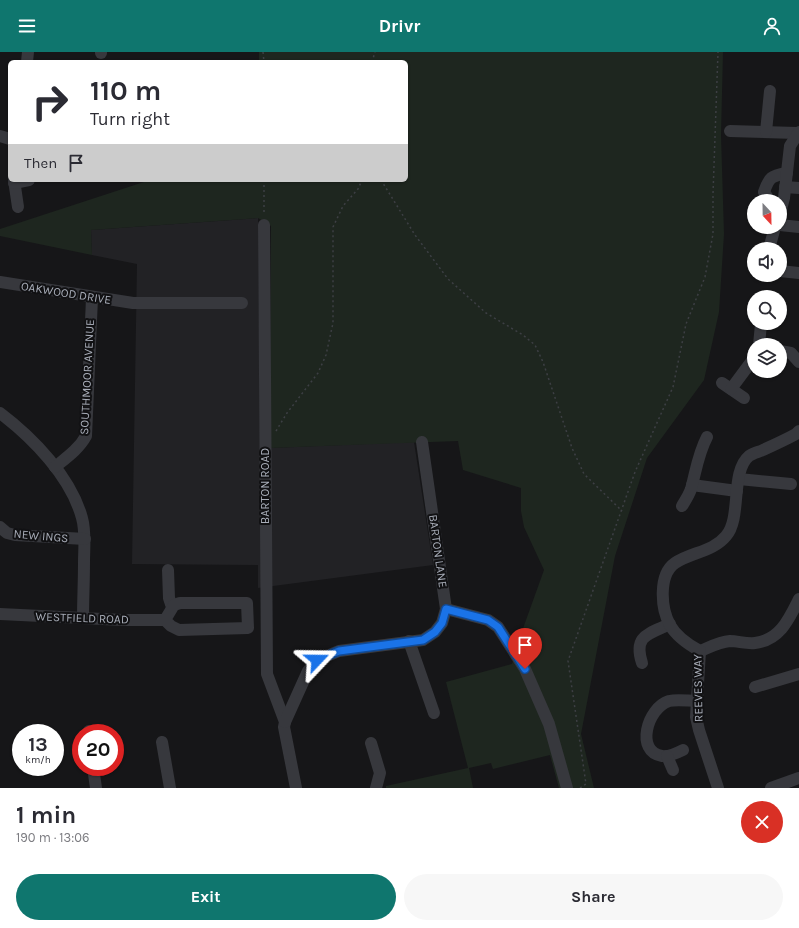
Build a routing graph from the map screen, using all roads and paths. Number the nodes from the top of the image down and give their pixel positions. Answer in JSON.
{"nodes":[{"id":1,"x":718,"y":52,"type":"edge"},
{"id":2,"x":770,"y":91,"type":"dead end"},
{"id":3,"x":730,"y":131,"type":"dead end"},
{"id":4,"x":766,"y":132,"type":"junction"},
{"id":5,"x":798,"y":132,"type":"edge"},
{"id":6,"x":787,"y":173,"type":"junction"},
{"id":7,"x":14,"y":182,"type":"edge"},
{"id":8,"x":264,"y":182,"type":"edge"},
{"id":9,"x":361,"y":182,"type":"edge"},
{"id":10,"x":382,"y":182,"type":"edge"},
{"id":11,"x":785,"y":187,"type":"junction"},
{"id":12,"x":799,"y":188,"type":"edge"},
{"id":13,"x":765,"y":194,"type":"edge"},
{"id":14,"x":784,"y":194,"type":"edge"},
{"id":15,"x":18,"y":207,"type":"dead end"},
{"id":16,"x":264,"y":225,"type":"joint"},
{"id":17,"x":787,"y":226,"type":"edge"},
{"id":18,"x":799,"y":227,"type":"edge"},
{"id":19,"x":787,"y":272,"type":"edge"},
{"id":20,"x":799,"y":273,"type":"edge"},
{"id":21,"x":0,"y":282,"type":"edge"},
{"id":22,"x":92,"y":298,"type":"junction"},
{"id":23,"x":242,"y":304,"type":"dead end"},
{"id":24,"x":787,"y":352,"type":"edge"},
{"id":25,"x":799,"y":362,"type":"edge"},
{"id":26,"x":747,"y":365,"type":"edge"},
{"id":27,"x":744,"y":398,"type":"dead end"},
{"id":28,"x":0,"y":413,"type":"edge"},
{"id":29,"x":798,"y":434,"type":"edge"},
{"id":30,"x":707,"y":437,"type":"dead end"},
{"id":31,"x":422,"y":442,"type":"dead end"},
{"id":32,"x":265,"y":443,"type":"junction"},
{"id":33,"x":55,"y":467,"type":"junction"},
{"id":34,"x":791,"y":484,"type":"dead end"},
{"id":35,"x":692,"y":485,"type":"junction"},
{"id":36,"x":738,"y":485,"type":"junction"},
{"id":37,"x":682,"y":506,"type":"dead end"},
{"id":38,"x":622,"y":511,"type":"junction"},
{"id":39,"x":0,"y":527,"type":"edge"},
{"id":40,"x":85,"y":539,"type":"junction"},
{"id":41,"x":168,"y":570,"type":"dead end"},
{"id":42,"x":799,"y":599,"type":"edge"},
{"id":43,"x":172,"y":607,"type":"junction"},
{"id":44,"x":446,"y":609,"type":"junction"},
{"id":45,"x":0,"y":614,"type":"edge"},
{"id":46,"x":83,"y":618,"type":"junction"},
{"id":47,"x":165,"y":620,"type":"junction"},
{"id":48,"x":670,"y":624,"type":"junction"},
{"id":49,"x":409,"y":641,"type":"junction"},
{"id":50,"x":700,"y":651,"type":"junction"},
{"id":51,"x":642,"y":663,"type":"dead end"},
{"id":52,"x":799,"y":674,"type":"edge"},
{"id":53,"x":755,"y":688,"type":"dead end"},
{"id":54,"x":697,"y":701,"type":"junction"},
{"id":55,"x":434,"y":713,"type":"dead end"},
{"id":56,"x":285,"y":722,"type":"junction"},
{"id":57,"x":162,"y":742,"type":"dead end"},
{"id":58,"x":372,"y":743,"type":"dead end"},
{"id":59,"x":683,"y":750,"type":"dead end"},
{"id":60,"x":667,"y":756,"type":"junction"},
{"id":61,"x":673,"y":770,"type":"dead end"},
{"id":62,"x":94,"y":776,"type":"edge"},
{"id":63,"x":799,"y":778,"type":"edge"},
{"id":64,"x":96,"y":788,"type":"edge"},
{"id":65,"x":170,"y":788,"type":"edge"},
{"id":66,"x":296,"y":788,"type":"edge"},
{"id":67,"x":376,"y":788,"type":"edge"},
{"id":68,"x":567,"y":788,"type":"edge"},
{"id":69,"x":580,"y":788,"type":"edge"},
{"id":70,"x":718,"y":788,"type":"edge"},
{"id":71,"x":771,"y":788,"type":"edge"}],
"edges":[{"from":1,"to":38,"type":"path"},
{"from":2,"to":4,"type":"street"},
{"from":3,"to":4,"type":"street"},
{"from":4,"to":5,"type":"street"},
{"from":5,"to":6,"type":"street"},
{"from":6,"to":11,"type":"street"},
{"from":6,"to":13,"type":"street"},
{"from":7,"to":15,"type":"street"},
{"from":8,"to":16,"type":"path"},
{"from":9,"to":32,"type":"path"},
{"from":10,"to":38,"type":"path"},
{"from":11,"to":12,"type":"street"},
{"from":11,"to":14,"type":"street"},
{"from":16,"to":32,"type":"street","name":"BARTON ROAD"},
{"from":17,"to":18,"type":"street"},
{"from":19,"to":20,"type":"street"},
{"from":21,"to":22,"type":"street","name":"OAKWOOD DRIVE"},
{"from":22,"to":23,"type":"street","name":"OAKWOOD DRIVE"},
{"from":22,"to":33,"type":"street","name":"SOUTHMOOR AVENUE"},
{"from":24,"to":25,"type":"street"},
{"from":26,"to":27,"type":"street"},
{"from":28,"to":33,"type":"street"},
{"from":29,"to":36,"type":"street","name":"REEVES WAY"},
{"from":30,"to":35,"type":"street"},
{"from":31,"to":44,"type":"street","name":"BARTON LANE"},
{"from":32,"to":56,"type":"street","name":"BARTON ROAD"},
{"from":33,"to":40,"type":"street"},
{"from":34,"to":36,"type":"street"},
{"from":35,"to":36,"type":"street"},
{"from":35,"to":37,"type":"street"},
{"from":36,"to":48,"type":"street","name":"REEVES WAY"},
{"from":38,"to":69,"type":"path"},
{"from":39,"to":40,"type":"street","name":"NEW INGS"},
{"from":40,"to":46,"type":"street"},
{"from":41,"to":43,"type":"street"},
{"from":42,"to":50,"type":"street"},
{"from":43,"to":47,"type":"street"},
{"from":43,"to":47,"type":"street"},
{"from":44,"to":49,"type":"street"},
{"from":44,"to":68,"type":"street"},
{"from":45,"to":46,"type":"street","name":"WESTFIELD ROAD"},
{"from":46,"to":47,"type":"street","name":"WESTFIELD ROAD"},
{"from":48,"to":50,"type":"street","name":"REEVES WAY"},
{"from":48,"to":51,"type":"street"},
{"from":49,"to":55,"type":"street"},
{"from":49,"to":56,"type":"street"},
{"from":50,"to":54,"type":"street","name":"REEVES WAY"},
{"from":52,"to":53,"type":"street"},
{"from":54,"to":60,"type":"street"},
{"from":54,"to":70,"type":"street","name":"REEVES WAY"},
{"from":56,"to":66,"type":"street","name":"BARTON ROAD"},
{"from":57,"to":65,"type":"street"},
{"from":58,"to":67,"type":"street"},
{"from":59,"to":60,"type":"street"},
{"from":60,"to":61,"type":"street"},
{"from":62,"to":64,"type":"street"},
{"from":63,"to":71,"type":"street"}]}
